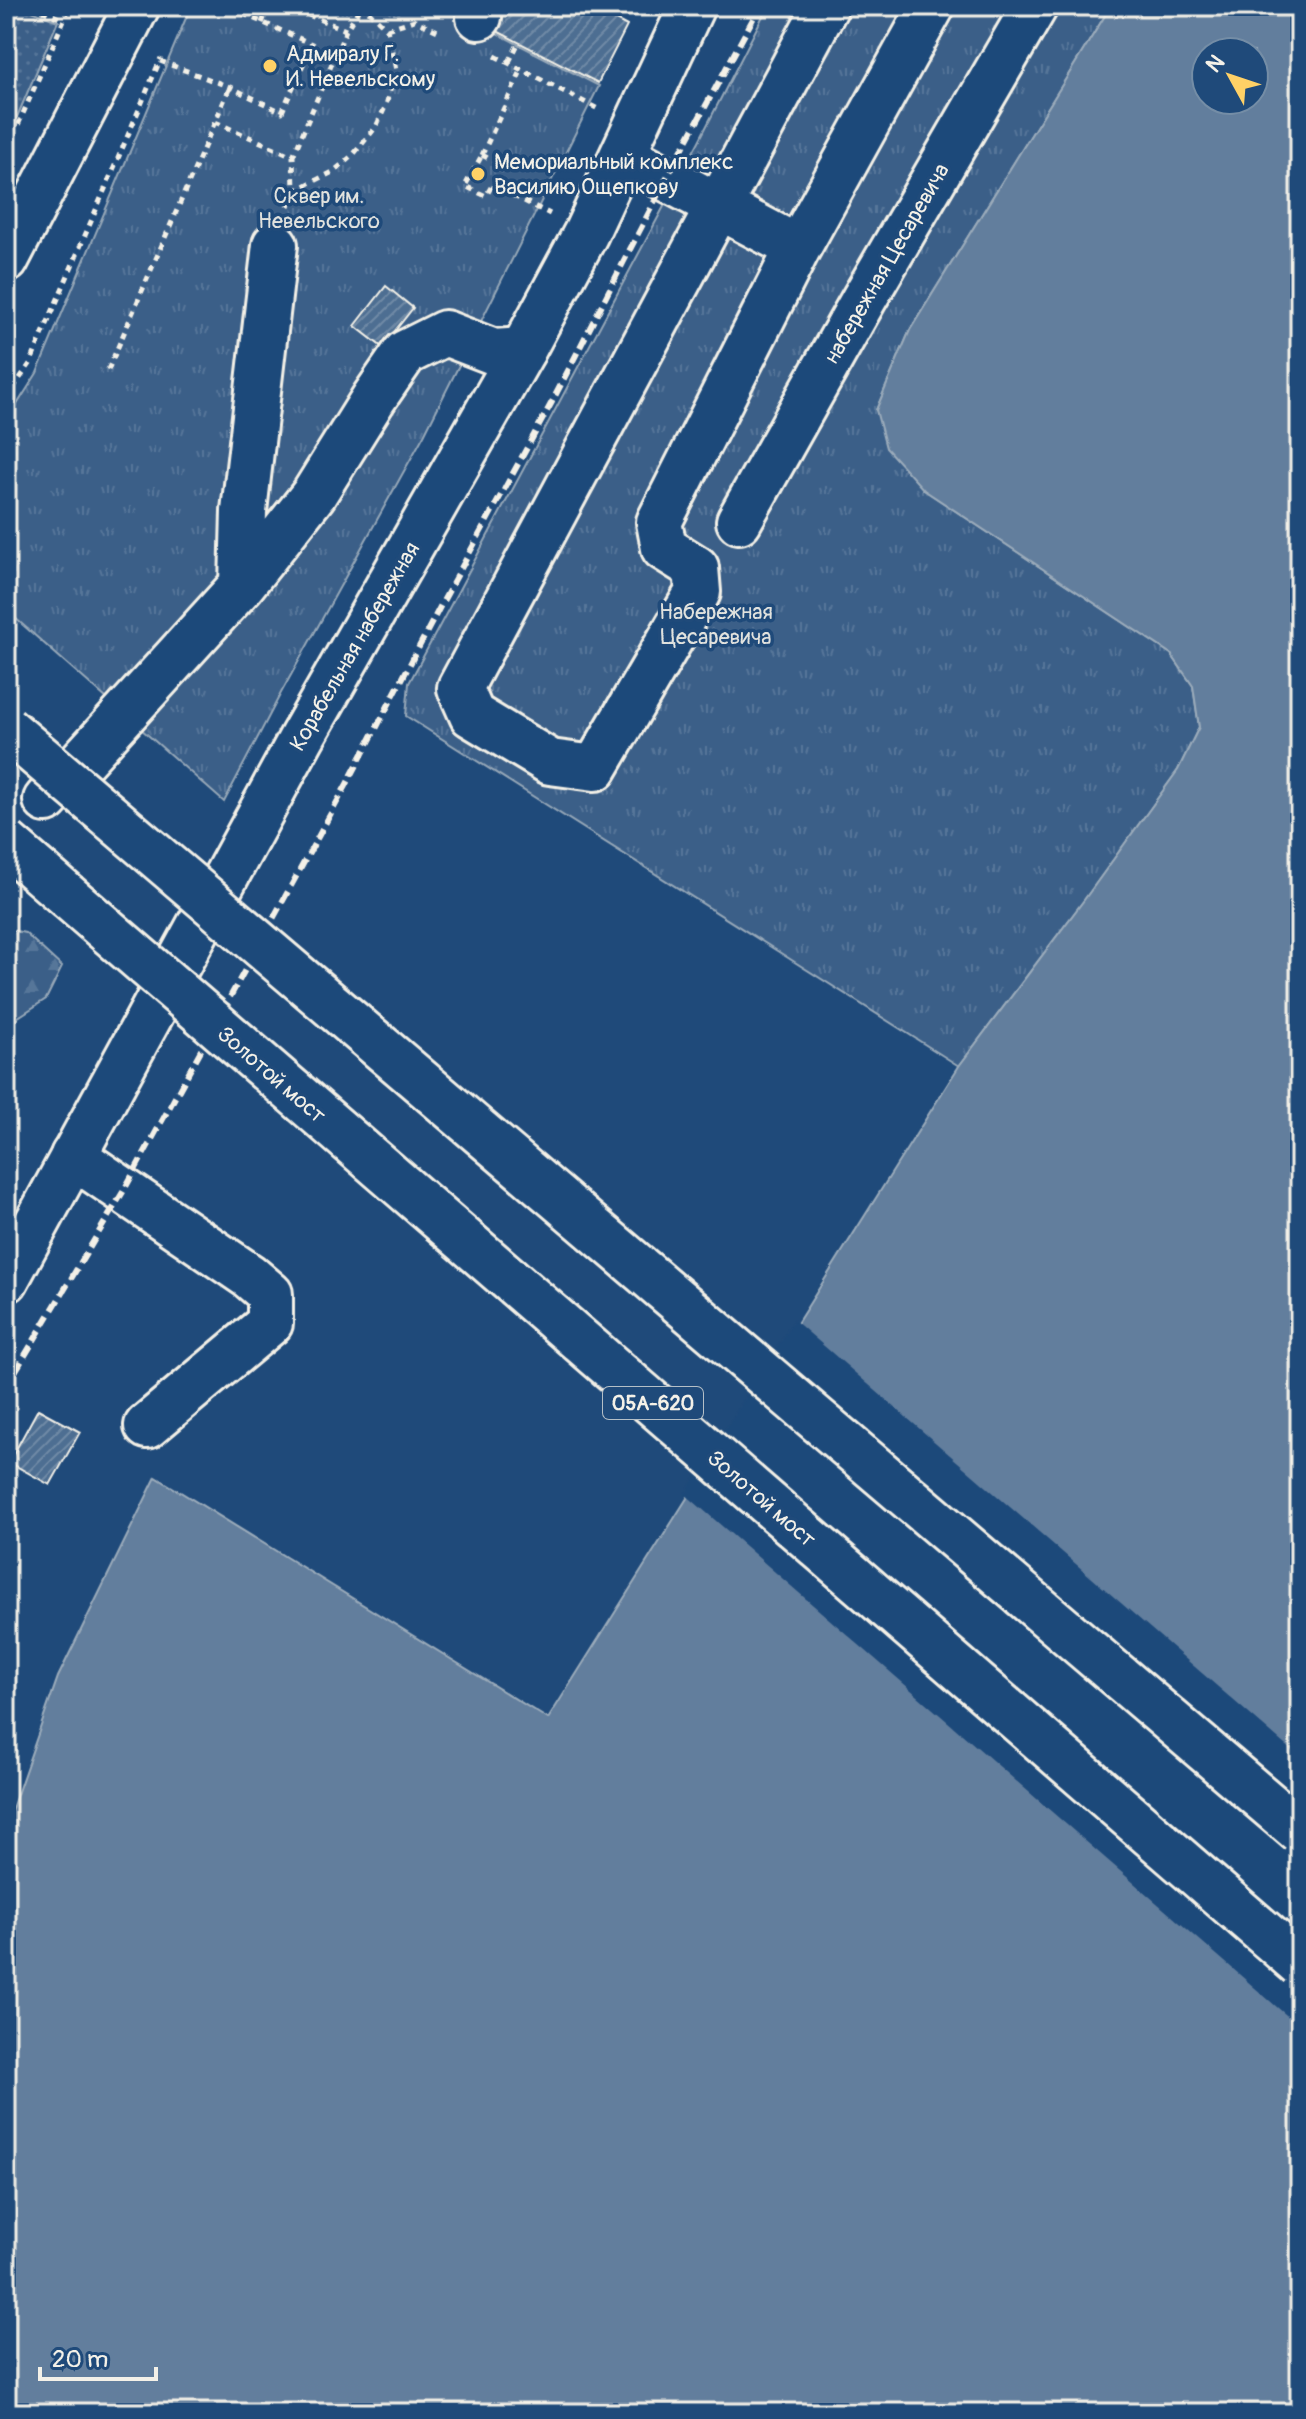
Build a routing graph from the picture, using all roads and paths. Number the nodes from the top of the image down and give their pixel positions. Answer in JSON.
{"nodes":[{"id":1,"x":31,"y":6,"type":"edge"},
{"id":2,"x":70,"y":6,"type":"edge"},
{"id":3,"x":137,"y":6,"type":"edge"},
{"id":4,"x":225,"y":6,"type":"edge"},
{"id":5,"x":269,"y":6,"type":"edge"},
{"id":6,"x":286,"y":6,"type":"edge"},
{"id":7,"x":362,"y":6,"type":"edge"},
{"id":8,"x":692,"y":6,"type":"edge"},
{"id":9,"x":826,"y":6,"type":"edge"},
{"id":10,"x":932,"y":6,"type":"edge"},
{"id":11,"x":1035,"y":6,"type":"edge"},
{"id":12,"x":469,"y":19,"type":"edge"},
{"id":13,"x":64,"y":20,"type":"junction"},
{"id":14,"x":262,"y":23,"type":"junction"},
{"id":15,"x":387,"y":29,"type":"junction"},
{"id":16,"x":346,"y":30,"type":"junction"},
{"id":17,"x":519,"y":42,"type":"dead end"},
{"id":18,"x":521,"y":71,"type":"junction"},
{"id":19,"x":230,"y":87,"type":"junction"},
{"id":20,"x":6,"y":120,"type":"edge"},
{"id":21,"x":215,"y":122,"type":"junction"},
{"id":22,"x":18,"y":125,"type":"junction"},
{"id":23,"x":630,"y":142,"type":"junction"},
{"id":24,"x":6,"y":145,"type":"edge"},
{"id":25,"x":482,"y":155,"type":"junction"},
{"id":26,"x":293,"y":156,"type":"junction"},
{"id":27,"x":492,"y":185,"type":"junction"},
{"id":28,"x":294,"y":191,"type":"junction"},
{"id":29,"x":718,"y":205,"type":"junction"},
{"id":30,"x":586,"y":233,"type":"junction"},
{"id":31,"x":275,"y":245,"type":"joint"},
{"id":32,"x":798,"y":248,"type":"junction"},
{"id":33,"x":6,"y":260,"type":"edge"},
{"id":34,"x":523,"y":350,"type":"junction"},
{"id":35,"x":108,"y":370,"type":"dead end"},
{"id":36,"x":6,"y":398,"type":"edge"},
{"id":37,"x":739,"y":521,"type":"dead end"},
{"id":38,"x":242,"y":585,"type":"junction"},
{"id":39,"x":6,"y":728,"type":"edge"},
{"id":40,"x":46,"y":800,"type":"dead end"},
{"id":41,"x":6,"y":843,"type":"edge"},
{"id":42,"x":73,"y":1156,"type":"junction"},
{"id":43,"x":6,"y":1280,"type":"edge"},
{"id":44,"x":147,"y":1426,"type":"dead end"},
{"id":45,"x":1300,"y":1831,"type":"edge"},
{"id":46,"x":1300,"y":1964,"type":"edge"}],
"edges":[{"from":1,"to":13,"type":"path"},
{"from":2,"to":13,"type":"path"},
{"from":3,"to":33,"type":"main road"},
{"from":4,"to":14,"type":"path"},
{"from":5,"to":14,"type":"path"},
{"from":6,"to":16,"type":"path"},
{"from":7,"to":15,"type":"path"},
{"from":7,"to":16,"type":"path"},
{"from":8,"to":23,"type":"main road","name":"Корабельная набережная"},
{"from":9,"to":29,"type":"main road"},
{"from":10,"to":32,"type":"main road"},
{"from":11,"to":37,"type":"main road","name":"набережная Цесаревича"},
{"from":12,"to":15,"type":"path"},
{"from":13,"to":22,"type":"path"},
{"from":14,"to":19,"type":"path"},
{"from":15,"to":28,"type":"path"},
{"from":16,"to":26,"type":"path"},
{"from":17,"to":18,"type":"path"},
{"from":18,"to":23,"type":"path"},
{"from":18,"to":25,"type":"path"},
{"from":19,"to":21,"type":"path"},
{"from":19,"to":36,"type":"path"},
{"from":20,"to":22,"type":"path"},
{"from":21,"to":26,"type":"path"},
{"from":21,"to":35,"type":"path"},
{"from":22,"to":24,"type":"path"},
{"from":23,"to":29,"type":"main road"},
{"from":23,"to":30,"type":"main road","name":"Корабельная набережная"},
{"from":25,"to":27,"type":"path"},
{"from":25,"to":27,"type":"path"},
{"from":26,"to":28,"type":"path"},
{"from":27,"to":30,"type":"path"},
{"from":28,"to":31,"type":"path"},
{"from":29,"to":32,"type":"main road"},
{"from":29,"to":32,"type":"main road"},
{"from":30,"to":34,"type":"main road","name":"Корабельная набережная"},
{"from":31,"to":38,"type":"main road"},
{"from":34,"to":38,"type":"main road"},
{"from":34,"to":42,"type":"main road","name":"Корабельная набережная"},
{"from":38,"to":40,"type":"main road"},
{"from":39,"to":45,"type":"main road","bridge":true},
{"from":41,"to":46,"type":"main road","name":"Золотой мост","number":"05А-620","bridge":true},
{"from":42,"to":43,"type":"main road","name":"Корабельная набережная"},
{"from":42,"to":44,"type":"main road"}]}
